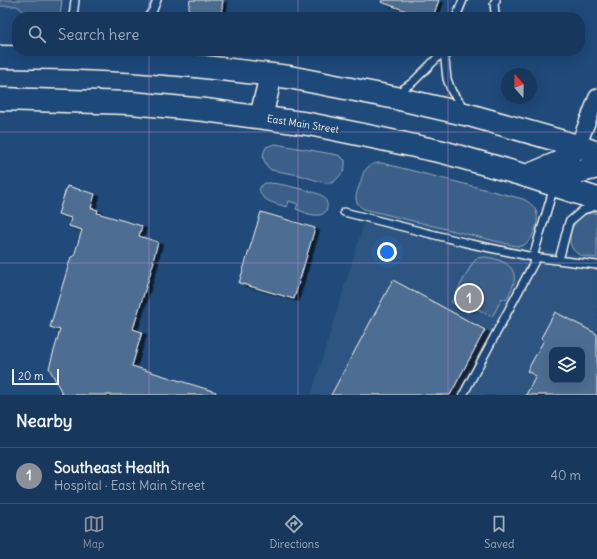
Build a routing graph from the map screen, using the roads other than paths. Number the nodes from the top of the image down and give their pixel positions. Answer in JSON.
{"nodes":[{"id":1,"x":75,"y":0,"type":"edge"},
{"id":2,"x":157,"y":0,"type":"edge"},
{"id":3,"x":463,"y":0,"type":"edge"},
{"id":4,"x":496,"y":0,"type":"edge"},
{"id":5,"x":74,"y":12,"type":"edge"},
{"id":6,"x":152,"y":12,"type":"edge"},
{"id":7,"x":458,"y":12,"type":"edge"},
{"id":8,"x":495,"y":12,"type":"edge"},
{"id":9,"x":23,"y":56,"type":"edge"},
{"id":10,"x":102,"y":56,"type":"edge"},
{"id":11,"x":439,"y":56,"type":"edge"},
{"id":12,"x":445,"y":56,"type":"edge"},
{"id":13,"x":0,"y":57,"type":"edge"},
{"id":14,"x":271,"y":74,"type":"junction"},
{"id":15,"x":391,"y":97,"type":"junction"},
{"id":16,"x":597,"y":97,"type":"edge"},
{"id":17,"x":0,"y":99,"type":"edge"},
{"id":18,"x":469,"y":115,"type":"junction"},
{"id":19,"x":261,"y":117,"type":"junction"},
{"id":20,"x":587,"y":150,"type":"edge"},
{"id":21,"x":597,"y":167,"type":"edge"},
{"id":22,"x":527,"y":176,"type":"junction"},
{"id":23,"x":555,"y":185,"type":"junction"},
{"id":24,"x":597,"y":199,"type":"edge"},
{"id":25,"x":597,"y":206,"type":"edge"},
{"id":26,"x":344,"y":212,"type":"dead end"},
{"id":27,"x":535,"y":257,"type":"junction"},
{"id":28,"x":559,"y":260,"type":"junction"},
{"id":29,"x":597,"y":265,"type":"edge"},
{"id":30,"x":463,"y":395,"type":"edge"}],
"edges":[{"from":1,"to":5,"type":"lane"},
{"from":2,"to":6,"type":"lane"},
{"from":3,"to":7,"type":"lane"},
{"from":4,"to":8,"type":"lane"},
{"from":9,"to":13,"type":"main road"},
{"from":10,"to":14,"type":"main road"},
{"from":11,"to":15,"type":"lane"},
{"from":12,"to":18,"type":"lane"},
{"from":14,"to":15,"type":"main road"},
{"from":14,"to":19,"type":"main road"},
{"from":15,"to":18,"type":"main road"},
{"from":16,"to":20,"type":"street"},
{"from":17,"to":19,"type":"main road","name":"East Main Street"},
{"from":18,"to":20,"type":"main road"},
{"from":19,"to":22,"type":"main road","name":"East Main Street"},
{"from":20,"to":22,"type":"main road"},
{"from":21,"to":23,"type":"main road"},
{"from":22,"to":23,"type":"main road","name":"East Main Street"},
{"from":23,"to":24,"type":"main road","name":"East Main Street"},
{"from":23,"to":27,"type":"lane"},
{"from":25,"to":28,"type":"lane"},
{"from":26,"to":27,"type":"lane"},
{"from":27,"to":28,"type":"lane"},
{"from":27,"to":30,"type":"lane"},
{"from":28,"to":29,"type":"lane"}]}
